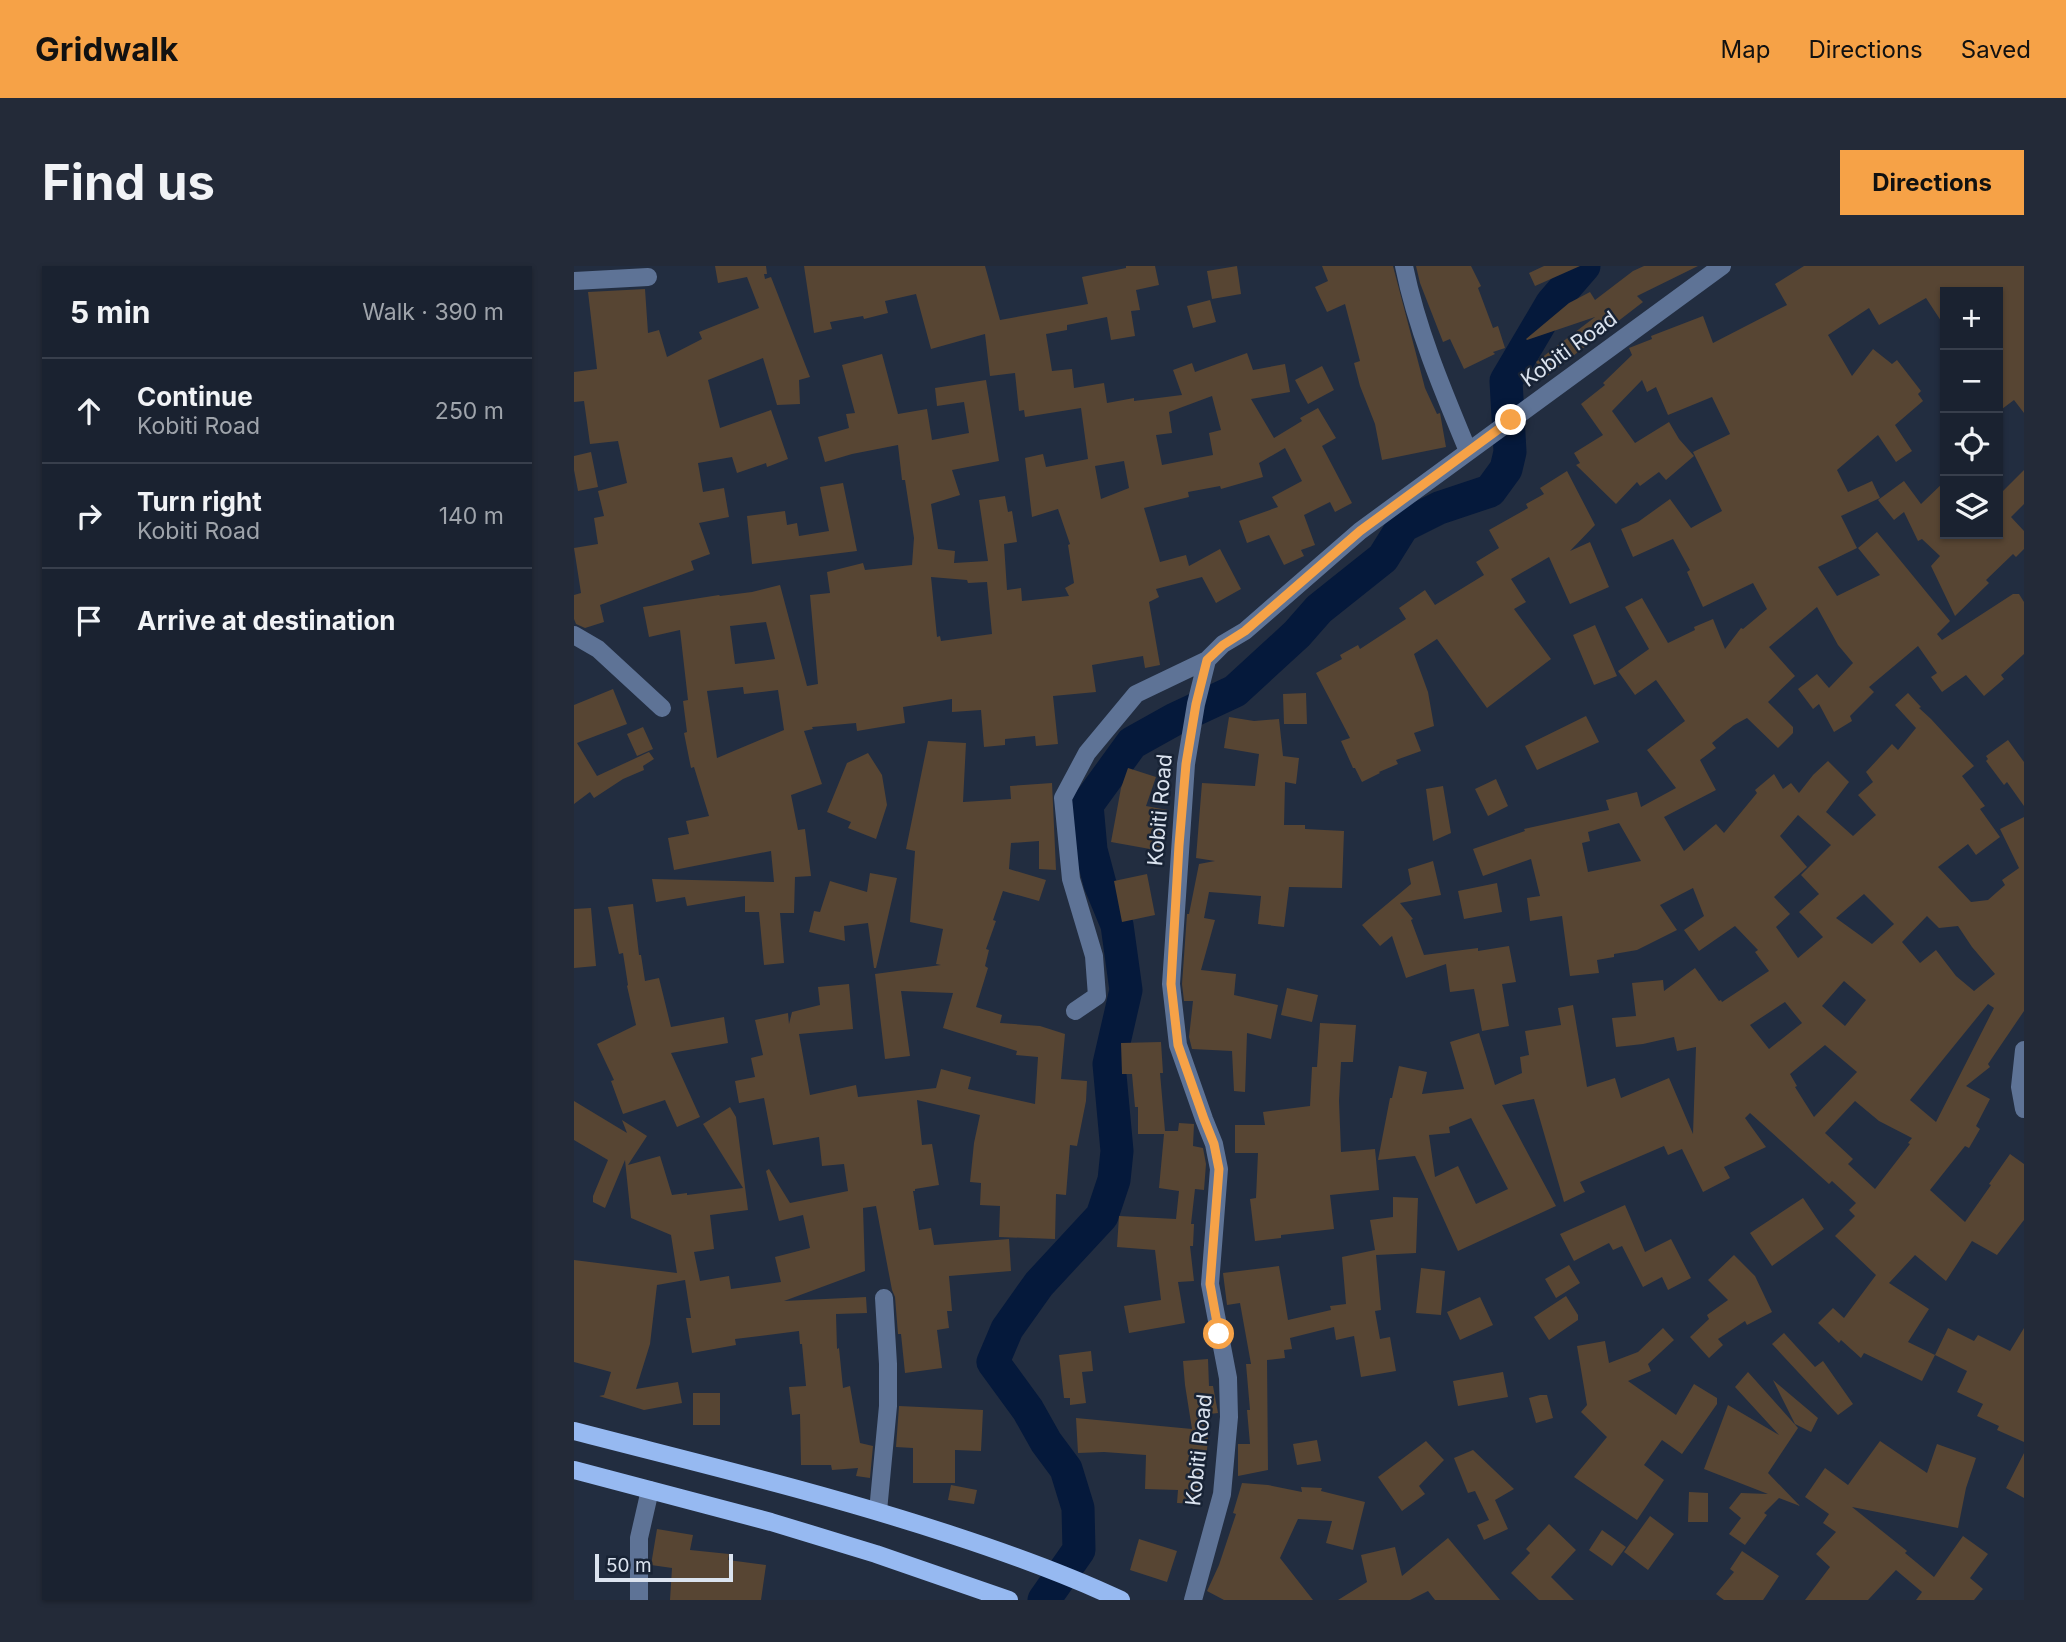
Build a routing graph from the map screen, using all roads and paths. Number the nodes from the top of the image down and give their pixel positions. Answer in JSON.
{"nodes":[{"id":1,"x":1404,"y":266,"type":"edge"},
{"id":2,"x":1722,"y":266,"type":"edge"},
{"id":3,"x":648,"y":277,"type":"dead end"},
{"id":4,"x":574,"y":281,"type":"edge"},
{"id":5,"x":1468,"y":452,"type":"junction"},
{"id":6,"x":574,"y":635,"type":"edge"},
{"id":7,"x":1207,"y":660,"type":"junction"},
{"id":8,"x":662,"y":708,"type":"dead end"},
{"id":9,"x":1075,"y":1011,"type":"dead end"},
{"id":10,"x":2024,"y":1050,"type":"edge"},
{"id":11,"x":2024,"y":1109,"type":"edge"},
{"id":12,"x":884,"y":1298,"type":"dead end"},
{"id":13,"x":574,"y":1431,"type":"edge"},
{"id":14,"x":574,"y":1470,"type":"edge"},
{"id":15,"x":650,"y":1490,"type":"junction"},
{"id":16,"x":878,"y":1511,"type":"junction"},
{"id":17,"x":1001,"y":1597,"type":"edge"},
{"id":18,"x":639,"y":1600,"type":"edge"},
{"id":19,"x":1121,"y":1600,"type":"edge"},
{"id":20,"x":1193,"y":1600,"type":"edge"}],
"edges":[{"from":1,"to":5,"type":"street"},
{"from":2,"to":5,"type":"street","name":"Kobiti Road"},
{"from":3,"to":4,"type":"street"},
{"from":5,"to":7,"type":"street","name":"Kobiti Road"},
{"from":6,"to":8,"type":"street"},
{"from":7,"to":9,"type":"street"},
{"from":7,"to":20,"type":"street","name":"Kobiti Road"},
{"from":10,"to":11,"type":"street"},
{"from":12,"to":16,"type":"street"},
{"from":13,"to":16,"type":"main road"},
{"from":14,"to":15,"type":"main road"},
{"from":15,"to":17,"type":"main road"},
{"from":15,"to":18,"type":"street"},
{"from":16,"to":19,"type":"main road"}]}
